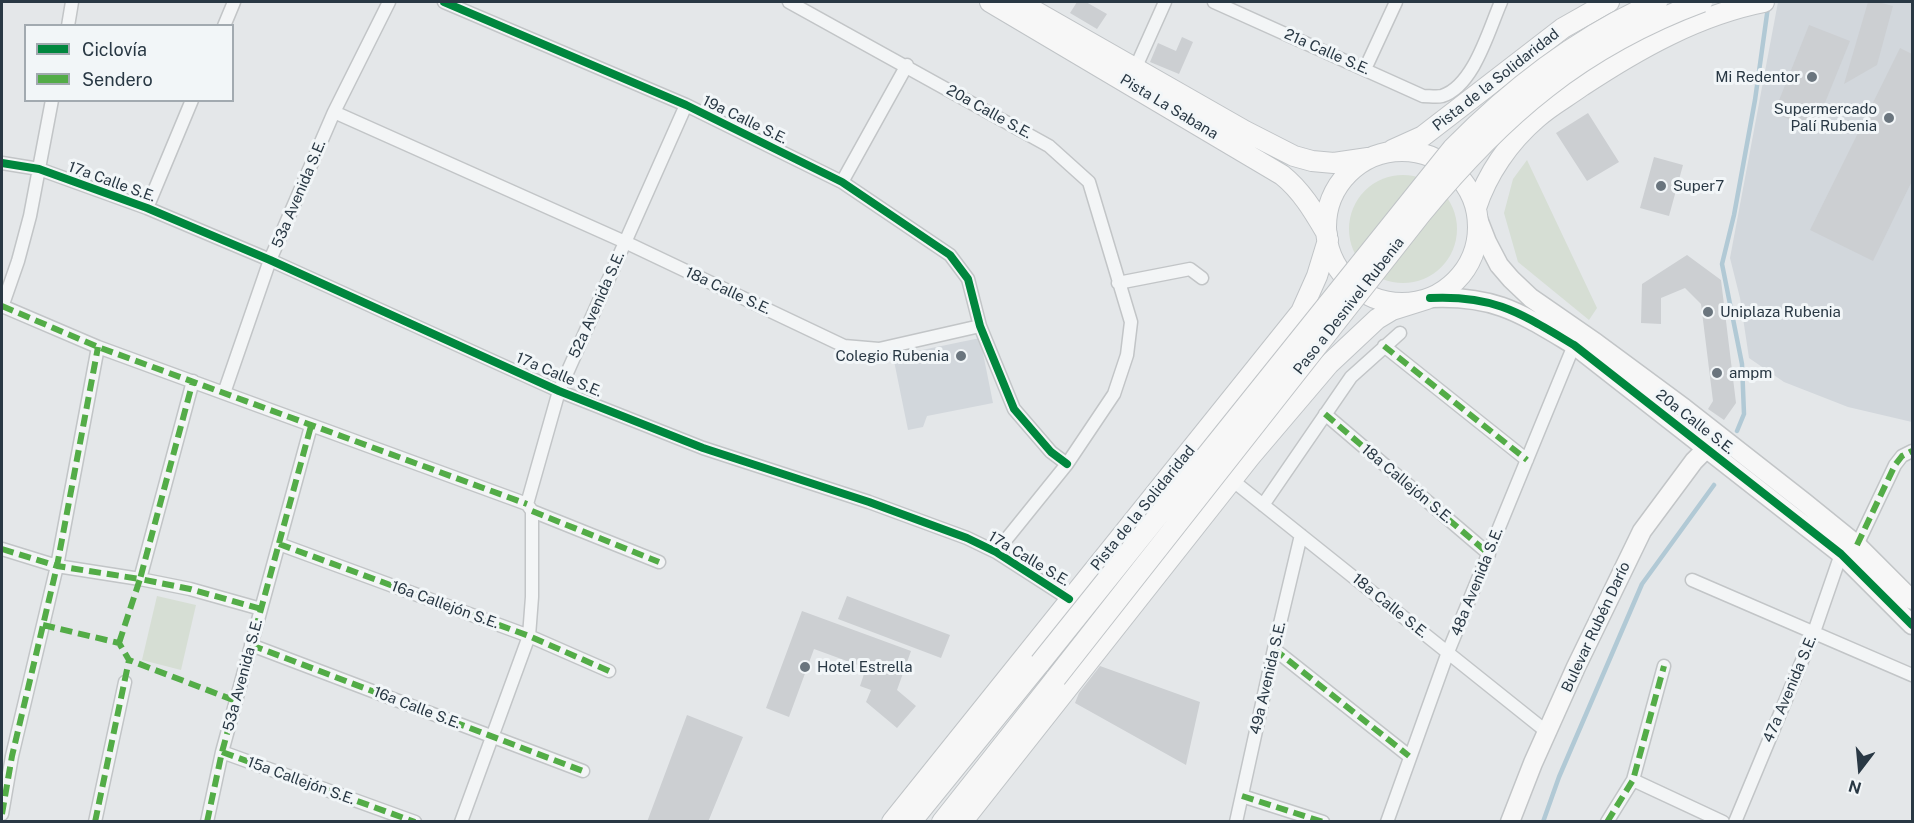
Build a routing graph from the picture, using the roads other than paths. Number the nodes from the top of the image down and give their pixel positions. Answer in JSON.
{"nodes":[{"id":1,"x":72,"y":2,"type":"edge"},
{"id":2,"x":234,"y":2,"type":"edge"},
{"id":3,"x":389,"y":2,"type":"edge"},
{"id":4,"x":444,"y":2,"type":"edge"},
{"id":5,"x":789,"y":2,"type":"edge"},
{"id":6,"x":990,"y":2,"type":"edge"},
{"id":7,"x":1019,"y":2,"type":"edge"},
{"id":8,"x":1165,"y":2,"type":"edge"},
{"id":9,"x":1214,"y":2,"type":"edge"},
{"id":10,"x":1396,"y":2,"type":"edge"},
{"id":11,"x":1501,"y":2,"type":"edge"},
{"id":12,"x":1610,"y":2,"type":"edge"},
{"id":13,"x":1657,"y":2,"type":"edge"},
{"id":14,"x":1702,"y":2,"type":"edge"},
{"id":15,"x":1764,"y":2,"type":"edge"},
{"id":16,"x":68,"y":24,"type":"edge"},
{"id":17,"x":225,"y":24,"type":"edge"},
{"id":18,"x":907,"y":66,"type":"junction"},
{"id":19,"x":1135,"y":69,"type":"junction"},
{"id":20,"x":1365,"y":69,"type":"junction"},
{"id":21,"x":52,"y":102,"type":"edge"},
{"id":22,"x":191,"y":102,"type":"edge"},
{"id":23,"x":686,"y":105,"type":"junction"},
{"id":24,"x":334,"y":112,"type":"junction"},
{"id":25,"x":1377,"y":156,"type":"junction"},
{"id":26,"x":2,"y":164,"type":"edge"},
{"id":27,"x":39,"y":169,"type":"junction"},
{"id":28,"x":842,"y":182,"type":"junction"},
{"id":29,"x":147,"y":208,"type":"junction"},
{"id":30,"x":1477,"y":214,"type":"junction"},
{"id":31,"x":1327,"y":237,"type":"junction"},
{"id":32,"x":625,"y":242,"type":"junction"},
{"id":33,"x":270,"y":260,"type":"junction"},
{"id":34,"x":1202,"y":278,"type":"dead end"},
{"id":35,"x":1118,"y":284,"type":"junction"},
{"id":36,"x":1428,"y":298,"type":"junction"},
{"id":37,"x":2,"y":306,"type":"edge"},
{"id":38,"x":980,"y":326,"type":"junction"},
{"id":39,"x":1400,"y":333,"type":"dead end"},
{"id":40,"x":1574,"y":345,"type":"junction"},
{"id":41,"x":1384,"y":346,"type":"junction"},
{"id":42,"x":98,"y":347,"type":"junction"},
{"id":43,"x":193,"y":381,"type":"junction"},
{"id":44,"x":559,"y":391,"type":"junction"},
{"id":45,"x":224,"y":393,"type":"junction"},
{"id":46,"x":1325,"y":414,"type":"junction"},
{"id":47,"x":311,"y":426,"type":"junction"},
{"id":48,"x":1707,"y":448,"type":"junction"},
{"id":49,"x":1912,"y":450,"type":"edge"},
{"id":50,"x":1527,"y":460,"type":"junction"},
{"id":51,"x":1067,"y":464,"type":"junction"},
{"id":52,"x":1232,"y":480,"type":"junction"},
{"id":53,"x":1263,"y":505,"type":"junction"},
{"id":54,"x":529,"y":508,"type":"junction"},
{"id":55,"x":1301,"y":536,"type":"junction"},
{"id":56,"x":279,"y":544,"type":"junction"},
{"id":57,"x":1857,"y":545,"type":"junction"},
{"id":58,"x":2,"y":549,"type":"edge"},
{"id":59,"x":996,"y":552,"type":"junction"},
{"id":60,"x":1489,"y":554,"type":"junction"},
{"id":61,"x":1841,"y":554,"type":"junction"},
{"id":62,"x":659,"y":562,"type":"dead end"},
{"id":63,"x":57,"y":566,"type":"junction"},
{"id":64,"x":140,"y":579,"type":"junction"},
{"id":65,"x":1692,"y":580,"type":"dead end"},
{"id":66,"x":1069,"y":599,"type":"junction"},
{"id":67,"x":1912,"y":600,"type":"edge"},
{"id":68,"x":261,"y":609,"type":"junction"},
{"id":69,"x":1912,"y":625,"type":"edge"},
{"id":70,"x":1814,"y":632,"type":"junction"},
{"id":71,"x":528,"y":636,"type":"junction"},
{"id":72,"x":251,"y":645,"type":"junction"},
{"id":73,"x":1274,"y":649,"type":"junction"},
{"id":74,"x":1448,"y":652,"type":"junction"},
{"id":75,"x":1664,"y":666,"type":"dead end"},
{"id":76,"x":609,"y":671,"type":"dead end"},
{"id":77,"x":1912,"y":675,"type":"edge"},
{"id":78,"x":125,"y":682,"type":"dead end"},
{"id":79,"x":1547,"y":732,"type":"junction"},
{"id":80,"x":493,"y":737,"type":"junction"},
{"id":81,"x":222,"y":752,"type":"junction"},
{"id":82,"x":1409,"y":756,"type":"junction"},
{"id":83,"x":583,"y":771,"type":"dead end"},
{"id":84,"x":1634,"y":780,"type":"junction"},
{"id":85,"x":1242,"y":796,"type":"junction"},
{"id":86,"x":2,"y":814,"type":"edge"},
{"id":87,"x":95,"y":822,"type":"edge"},
{"id":88,"x":207,"y":822,"type":"edge"},
{"id":89,"x":415,"y":822,"type":"edge"},
{"id":90,"x":461,"y":822,"type":"edge"},
{"id":91,"x":892,"y":822,"type":"edge"},
{"id":92,"x":911,"y":822,"type":"edge"},
{"id":93,"x":942,"y":822,"type":"edge"},
{"id":94,"x":962,"y":822,"type":"edge"},
{"id":95,"x":1236,"y":822,"type":"edge"},
{"id":96,"x":1323,"y":822,"type":"edge"},
{"id":97,"x":1387,"y":822,"type":"edge"},
{"id":98,"x":1510,"y":822,"type":"edge"},
{"id":99,"x":1607,"y":822,"type":"edge"},
{"id":100,"x":1723,"y":822,"type":"edge"},
{"id":101,"x":1735,"y":822,"type":"edge"}],
"edges":[{"from":1,"to":16,"type":"street"},
{"from":2,"to":17,"type":"street"},
{"from":3,"to":24,"type":"street","name":"53a Avenida S.E."},
{"from":4,"to":23,"type":"street","name":"19a Calle S.E."},
{"from":5,"to":18,"type":"street","name":"20a Calle S.E."},
{"from":6,"to":31,"type":"main road","name":"Pista La Sabana"},
{"from":7,"to":19,"type":"main road","name":"Pista La Sabana"},
{"from":8,"to":19,"type":"street"},
{"from":9,"to":20,"type":"street","name":"21a Calle S.E."},
{"from":10,"to":20,"type":"street"},
{"from":11,"to":20,"type":"street","name":"21a Calle S.E."},
{"from":12,"to":25,"type":"main road","name":"Pista de la Solidaridad"},
{"from":13,"to":92,"type":"main road","name":"Paso a Desnivel Rubenia","bridge":true},
{"from":14,"to":93,"type":"main road","name":"Paso a Desnivel Rubenia","bridge":true},
{"from":15,"to":30,"type":"main road"},
{"from":18,"to":28,"type":"street"},
{"from":18,"to":35,"type":"street","name":"20a Calle S.E."},
{"from":19,"to":25,"type":"main road","name":"Pista La Sabana"},
{"from":21,"to":27,"type":"street"},
{"from":22,"to":29,"type":"street"},
{"from":23,"to":28,"type":"street","name":"19a Calle S.E."},
{"from":23,"to":32,"type":"street","name":"52a Avenida S.E."},
{"from":24,"to":32,"type":"street","name":"18a Calle S.E."},
{"from":24,"to":33,"type":"street","name":"53a Avenida S.E."},
{"from":25,"to":30,"type":"main road"},
{"from":25,"to":31,"type":"main road"},
{"from":26,"to":27,"type":"street","name":"17a Calle S.E."},
{"from":27,"to":29,"type":"street","name":"17a Calle S.E."},
{"from":27,"to":37,"type":"street"},
{"from":28,"to":38,"type":"street","name":"19a Calle S.E."},
{"from":29,"to":33,"type":"street","name":"17a Calle S.E."},
{"from":30,"to":36,"type":"main road"},
{"from":30,"to":57,"type":"street","name":"20a Calle S.E."},
{"from":31,"to":36,"type":"main road"},
{"from":31,"to":66,"type":"main road","name":"Pista de la Solidaridad"},
{"from":32,"to":38,"type":"street","name":"18a Calle S.E."},
{"from":32,"to":44,"type":"street","name":"52a Avenida S.E."},
{"from":33,"to":44,"type":"street","name":"17a Calle S.E."},
{"from":33,"to":45,"type":"street","name":"53a Avenida S.E."},
{"from":34,"to":35,"type":"street"},
{"from":35,"to":51,"type":"street","name":"20a Calle S.E."},
{"from":36,"to":40,"type":"street","name":"20a Calle S.E."},
{"from":36,"to":52,"type":"main road"},
{"from":37,"to":42,"type":"street"},
{"from":38,"to":51,"type":"street"},
{"from":39,"to":41,"type":"street"},
{"from":40,"to":48,"type":"street","name":"20a Calle S.E."},
{"from":40,"to":50,"type":"street","name":"48a Avenida S.E."},
{"from":41,"to":46,"type":"street"},
{"from":41,"to":50,"type":"street"},
{"from":42,"to":43,"type":"street"},
{"from":42,"to":63,"type":"street"},
{"from":43,"to":45,"type":"street"},
{"from":43,"to":64,"type":"street"},
{"from":44,"to":54,"type":"street","name":"52a Avenida S.E."},
{"from":44,"to":59,"type":"street","name":"17a Calle S.E."},
{"from":45,"to":47,"type":"street"},
{"from":46,"to":53,"type":"street"},
{"from":46,"to":60,"type":"street","name":"18a Callejón S.E."},
{"from":47,"to":54,"type":"street"},
{"from":47,"to":56,"type":"street","name":"53a Avenida S.E."},
{"from":48,"to":61,"type":"street","name":"20a Calle S.E."},
{"from":48,"to":79,"type":"street","name":"Bulevar Rubén Darío"},
{"from":49,"to":57,"type":"street"},
{"from":50,"to":60,"type":"street","name":"48a Avenida S.E."},
{"from":51,"to":59,"type":"street","name":"20a Calle S.E."},
{"from":52,"to":53,"type":"street","name":"18a Calle S.E."},
{"from":52,"to":94,"type":"main road"},
{"from":53,"to":55,"type":"street","name":"18a Calle S.E."},
{"from":54,"to":62,"type":"street"},
{"from":54,"to":71,"type":"street","name":"52a Avenida S.E."},
{"from":55,"to":73,"type":"street","name":"49a Avenida S.E."},
{"from":55,"to":74,"type":"street","name":"18a Calle S.E."},
{"from":56,"to":68,"type":"street","name":"53a Avenida S.E."},
{"from":56,"to":71,"type":"street","name":"16a Callejón S.E."},
{"from":57,"to":67,"type":"street","name":"20a Calle S.E."},
{"from":58,"to":63,"type":"street"},
{"from":59,"to":66,"type":"street","name":"17a Calle S.E."},
{"from":60,"to":74,"type":"street","name":"48a Avenida S.E."},
{"from":61,"to":69,"type":"street","name":"20a Calle S.E."},
{"from":61,"to":70,"type":"street","name":"47a Avenida S.E."},
{"from":63,"to":64,"type":"street"},
{"from":63,"to":86,"type":"street"},
{"from":64,"to":68,"type":"street"},
{"from":65,"to":70,"type":"street"},
{"from":66,"to":91,"type":"main road","name":"Pista de la Solidaridad"},
{"from":68,"to":72,"type":"street","name":"53a Avenida S.E."},
{"from":70,"to":77,"type":"street"},
{"from":70,"to":101,"type":"street","name":"47a Avenida S.E."},
{"from":71,"to":76,"type":"street","name":"16a Callejón S.E."},
{"from":71,"to":80,"type":"street","name":"52a Avenida S.E."},
{"from":72,"to":80,"type":"street","name":"16a Calle S.E."},
{"from":72,"to":81,"type":"street","name":"53a Avenida S.E."},
{"from":73,"to":82,"type":"street"},
{"from":73,"to":85,"type":"street","name":"49a Avenida S.E."},
{"from":74,"to":79,"type":"street","name":"18a Calle S.E."},
{"from":74,"to":82,"type":"street","name":"48a Avenida S.E."},
{"from":75,"to":84,"type":"street"},
{"from":78,"to":87,"type":"street"},
{"from":79,"to":98,"type":"street","name":"Bulevar Rubén Darío"},
{"from":80,"to":83,"type":"street","name":"16a Calle S.E."},
{"from":80,"to":90,"type":"street","name":"52a Avenida S.E."},
{"from":81,"to":88,"type":"street","name":"53a Avenida S.E."},
{"from":81,"to":89,"type":"street","name":"15a Callejón S.E."},
{"from":82,"to":97,"type":"street","name":"48a Avenida S.E."},
{"from":84,"to":99,"type":"street"},
{"from":84,"to":100,"type":"street"},
{"from":85,"to":95,"type":"street","name":"49a Avenida S.E."},
{"from":85,"to":96,"type":"street"}]}
